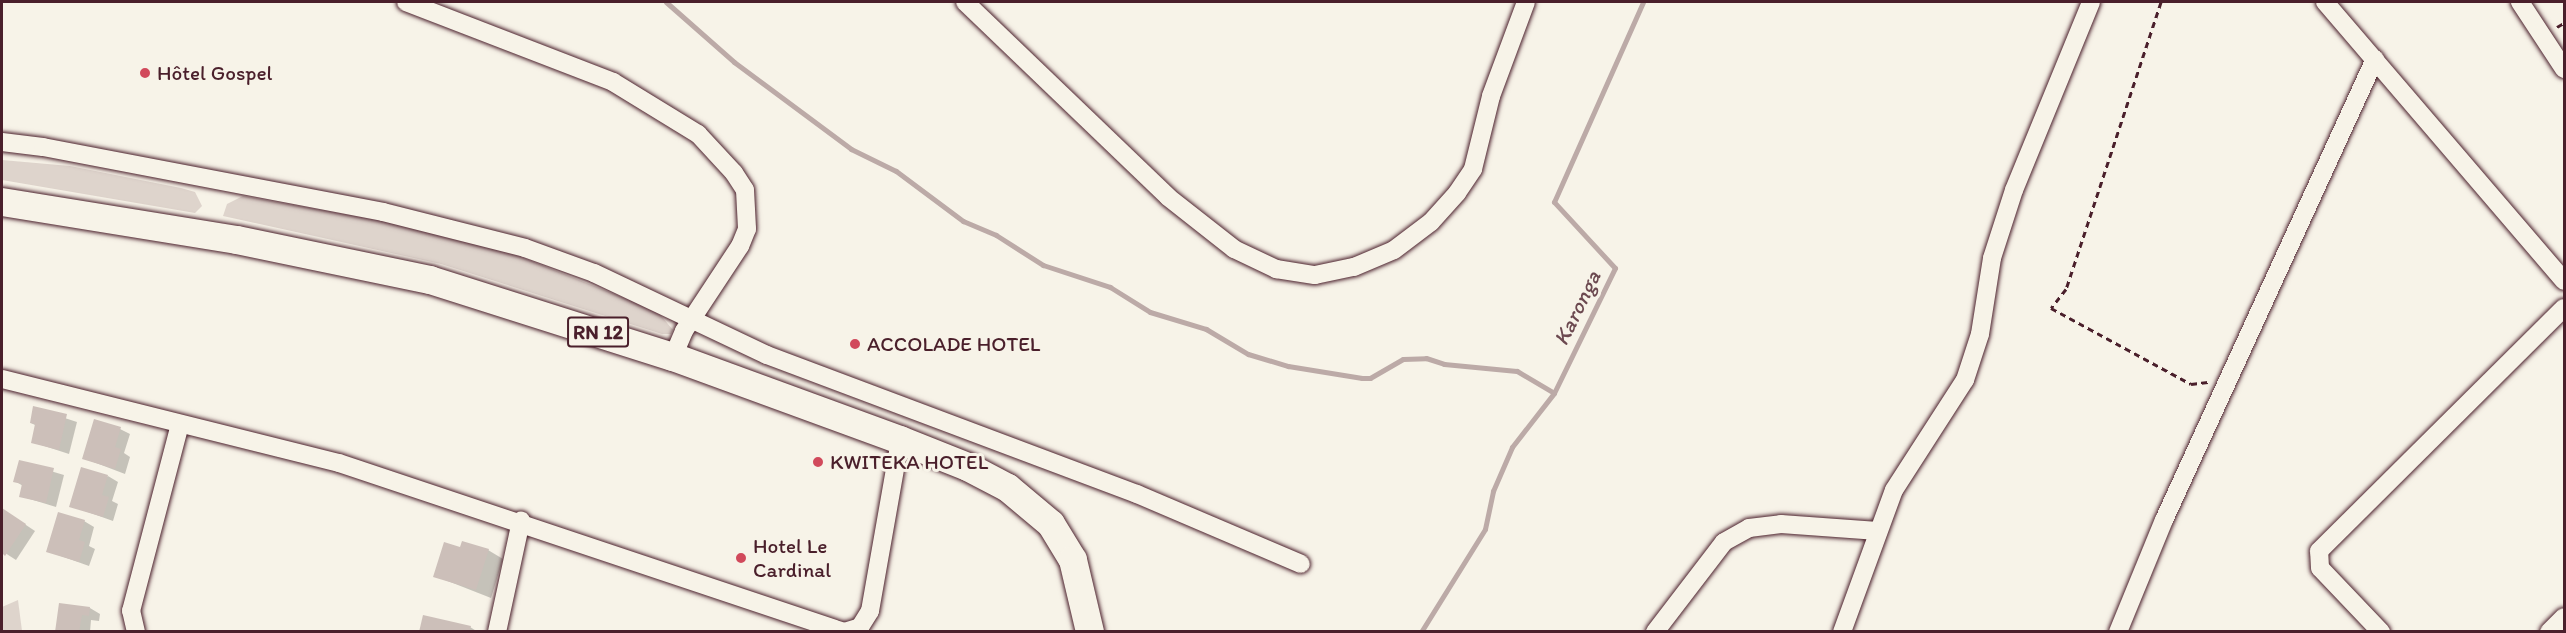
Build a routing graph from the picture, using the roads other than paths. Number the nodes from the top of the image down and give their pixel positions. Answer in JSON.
{"nodes":[{"id":1,"x":406,"y":2,"type":"edge"},
{"id":2,"x":964,"y":2,"type":"edge"},
{"id":3,"x":1526,"y":2,"type":"edge"},
{"id":4,"x":2091,"y":2,"type":"edge"},
{"id":5,"x":2325,"y":2,"type":"edge"},
{"id":6,"x":2520,"y":2,"type":"edge"},
{"id":7,"x":2375,"y":59,"type":"junction"},
{"id":8,"x":2565,"y":69,"type":"edge"},
{"id":9,"x":2,"y":142,"type":"edge"},
{"id":10,"x":2,"y":202,"type":"edge"},
{"id":11,"x":2565,"y":281,"type":"edge"},
{"id":12,"x":2565,"y":308,"type":"edge"},
{"id":13,"x":690,"y":320,"type":"junction"},
{"id":14,"x":673,"y":357,"type":"junction"},
{"id":15,"x":2,"y":379,"type":"edge"},
{"id":16,"x":180,"y":424,"type":"junction"},
{"id":17,"x":900,"y":440,"type":"junction"},
{"id":18,"x":521,"y":521,"type":"junction"},
{"id":19,"x":1878,"y":531,"type":"junction"},
{"id":20,"x":1301,"y":564,"type":"dead end"},
{"id":21,"x":2565,"y":617,"type":"edge"},
{"id":22,"x":135,"y":632,"type":"edge"},
{"id":23,"x":496,"y":632,"type":"edge"},
{"id":24,"x":844,"y":632,"type":"edge"},
{"id":25,"x":1090,"y":632,"type":"edge"},
{"id":26,"x":1655,"y":632,"type":"edge"},
{"id":27,"x":1842,"y":632,"type":"edge"},
{"id":28,"x":2118,"y":632,"type":"edge"},
{"id":29,"x":2381,"y":632,"type":"edge"},
{"id":30,"x":2549,"y":632,"type":"edge"}],
"edges":[{"from":1,"to":13,"type":"street"},
{"from":2,"to":3,"type":"street"},
{"from":4,"to":19,"type":"street"},
{"from":5,"to":7,"type":"street"},
{"from":6,"to":8,"type":"street"},
{"from":7,"to":11,"type":"street"},
{"from":7,"to":28,"type":"street"},
{"from":9,"to":13,"type":"street"},
{"from":10,"to":14,"type":"main road","number":"RN 12"},
{"from":12,"to":29,"type":"street"},
{"from":13,"to":14,"type":"street"},
{"from":13,"to":20,"type":"street"},
{"from":14,"to":17,"type":"main road","number":"RN 12"},
{"from":15,"to":16,"type":"street"},
{"from":16,"to":18,"type":"street"},
{"from":16,"to":22,"type":"street"},
{"from":17,"to":24,"type":"street"},
{"from":17,"to":25,"type":"main road","number":"RN 12"},
{"from":18,"to":23,"type":"street"},
{"from":18,"to":24,"type":"street"},
{"from":19,"to":26,"type":"street"},
{"from":19,"to":27,"type":"street"},
{"from":21,"to":30,"type":"street"}]}
